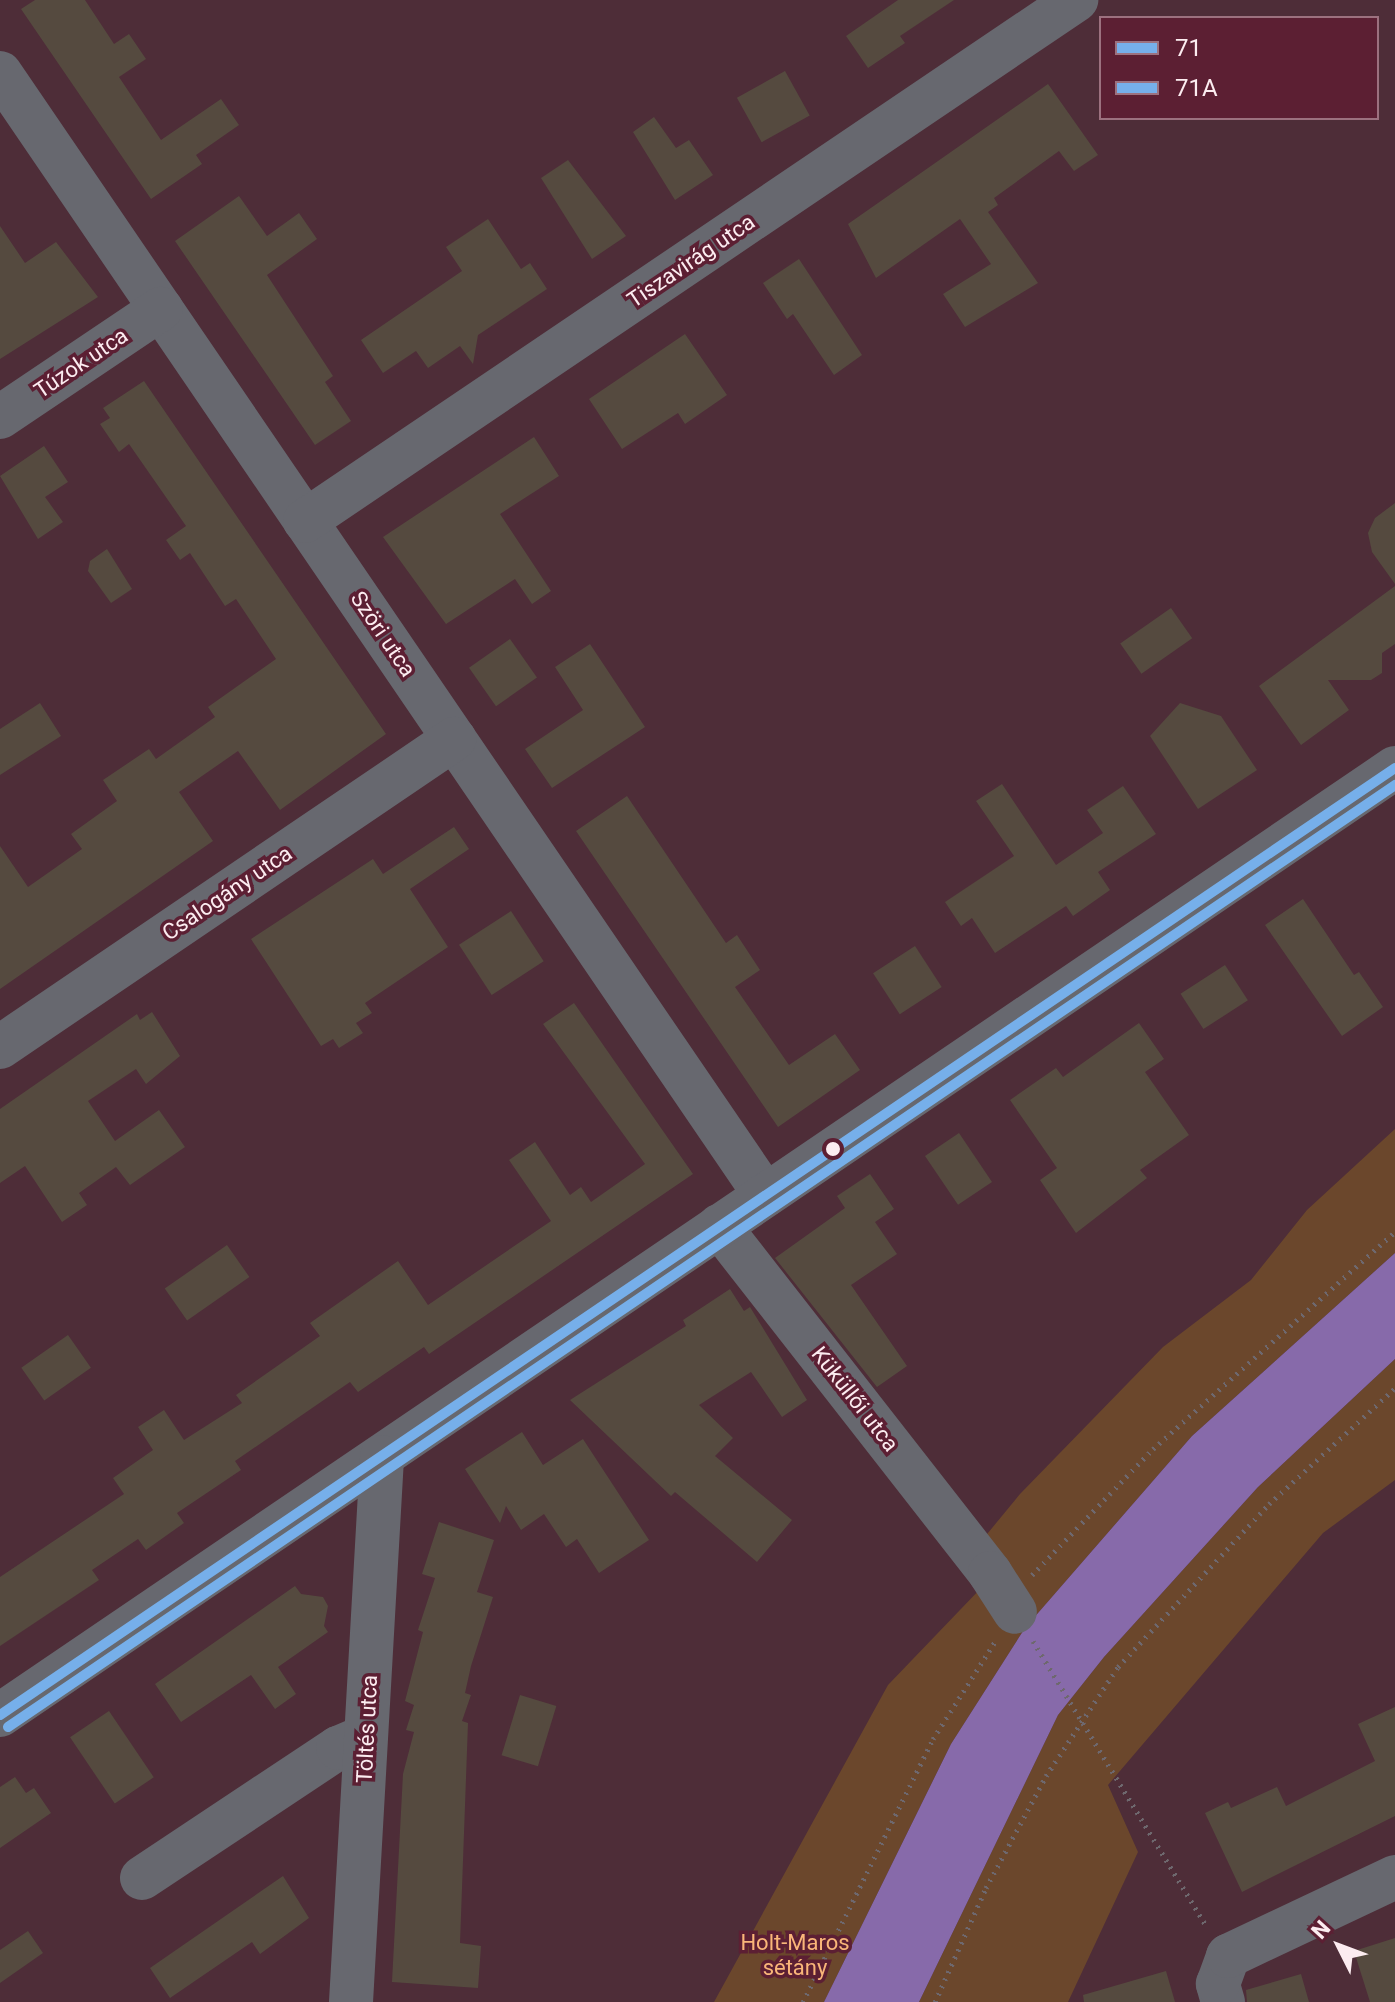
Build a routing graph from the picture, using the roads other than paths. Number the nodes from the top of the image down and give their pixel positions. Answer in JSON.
{"nodes":[{"id":1,"x":1076,"y":0,"type":"edge"},
{"id":2,"x":0,"y":73,"type":"edge"},
{"id":3,"x":161,"y":309,"type":"junction"},
{"id":4,"x":0,"y":417,"type":"edge"},
{"id":5,"x":305,"y":521,"type":"junction"},
{"id":6,"x":454,"y":739,"type":"junction"},
{"id":7,"x":1395,"y":768,"type":"edge"},
{"id":8,"x":0,"y":1047,"type":"edge"},
{"id":9,"x":765,"y":1195,"type":"junction"},
{"id":10,"x":719,"y":1226,"type":"junction"},
{"id":11,"x":382,"y":1457,"type":"junction"},
{"id":12,"x":1014,"y":1623,"type":"road end"},
{"id":13,"x":0,"y":1715,"type":"edge"},
{"id":14,"x":366,"y":1736,"type":"junction"},
{"id":15,"x":1395,"y":1877,"type":"edge"},
{"id":16,"x":142,"y":1878,"type":"dead end"},
{"id":17,"x":351,"y":2002,"type":"edge"},
{"id":18,"x":1223,"y":2002,"type":"edge"}],
"edges":[{"from":1,"to":5,"type":"street","name":"Tiszavirág utca"},
{"from":2,"to":3,"type":"street","name":"Szöri utca"},
{"from":3,"to":4,"type":"street","name":"Túzok utca"},
{"from":3,"to":5,"type":"street","name":"Szöri utca"},
{"from":5,"to":6,"type":"street","name":"Szöri utca"},
{"from":6,"to":8,"type":"street","name":"Csalogány utca"},
{"from":6,"to":9,"type":"street","name":"Szöri utca"},
{"from":7,"to":9,"type":"street"},
{"from":9,"to":10,"type":"street"},
{"from":10,"to":11,"type":"street"},
{"from":10,"to":12,"type":"street","name":"Küküllői utca"},
{"from":11,"to":13,"type":"street"},
{"from":11,"to":14,"type":"street","name":"Töltés utca"},
{"from":14,"to":16,"type":"street"},
{"from":14,"to":17,"type":"street","name":"Töltés utca"},
{"from":15,"to":18,"type":"street"}]}
